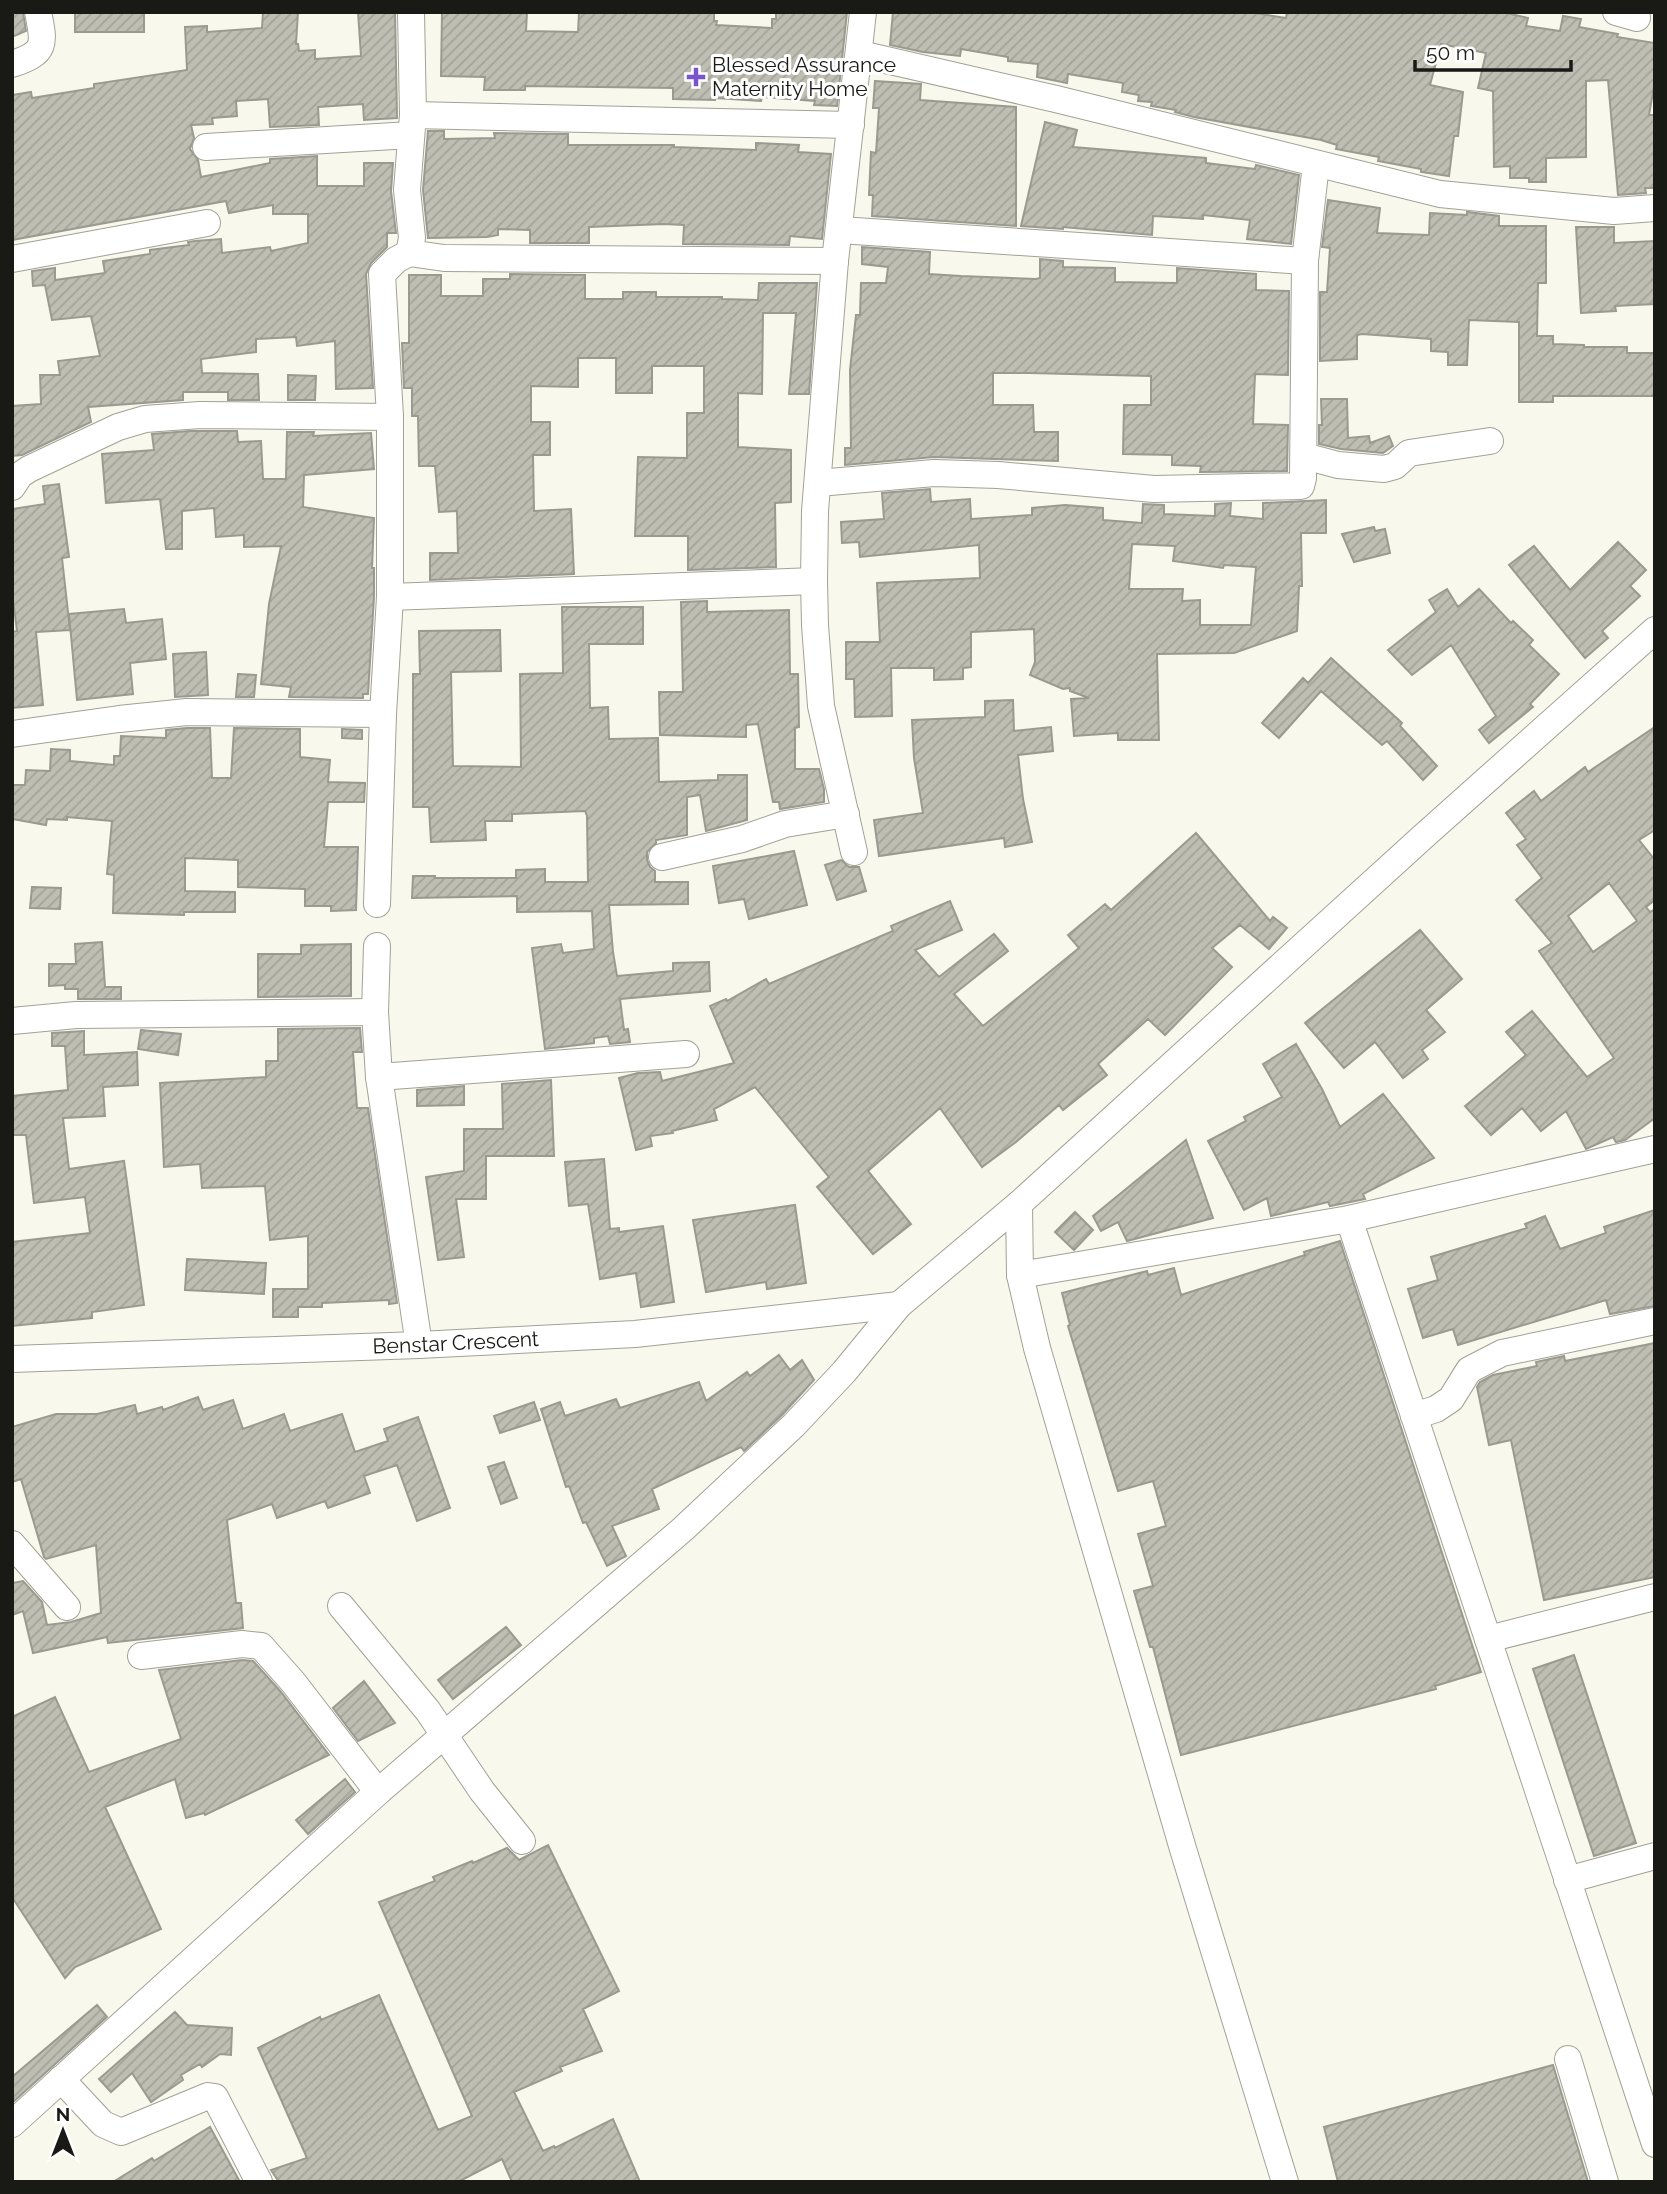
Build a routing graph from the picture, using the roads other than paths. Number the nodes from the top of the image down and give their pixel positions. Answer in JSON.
{"nodes":[{"id":1,"x":38,"y":12,"type":"edge"},
{"id":2,"x":411,"y":12,"type":"edge"},
{"id":3,"x":863,"y":12,"type":"edge"},
{"id":4,"x":860,"y":54,"type":"junction"},
{"id":5,"x":12,"y":64,"type":"edge"},
{"id":6,"x":412,"y":125,"type":"junction"},
{"id":7,"x":851,"y":125,"type":"junction"},
{"id":8,"x":206,"y":147,"type":"dead end"},
{"id":9,"x":1316,"y":164,"type":"junction"},
{"id":10,"x":1655,"y":208,"type":"edge"},
{"id":11,"x":207,"y":223,"type":"dead end"},
{"id":12,"x":840,"y":230,"type":"junction"},
{"id":13,"x":409,"y":253,"type":"junction"},
{"id":14,"x":12,"y":259,"type":"edge"},
{"id":15,"x":835,"y":261,"type":"junction"},
{"id":16,"x":1305,"y":261,"type":"junction"},
{"id":17,"x":390,"y":417,"type":"junction"},
{"id":18,"x":1490,"y":441,"type":"dead end"},
{"id":19,"x":1304,"y":456,"type":"junction"},
{"id":20,"x":818,"y":483,"type":"junction"},
{"id":21,"x":12,"y":487,"type":"edge"},
{"id":22,"x":814,"y":581,"type":"junction"},
{"id":23,"x":390,"y":597,"type":"junction"},
{"id":24,"x":1655,"y":630,"type":"edge"},
{"id":25,"x":383,"y":714,"type":"junction"},
{"id":26,"x":12,"y":734,"type":"edge"},
{"id":27,"x":846,"y":814,"type":"junction"},
{"id":28,"x":854,"y":852,"type":"dead end"},
{"id":29,"x":662,"y":858,"type":"dead end"},
{"id":30,"x":377,"y":904,"type":"dead end"},
{"id":31,"x":377,"y":946,"type":"dead end"},
{"id":32,"x":375,"y":1012,"type":"junction"},
{"id":33,"x":12,"y":1021,"type":"edge"},
{"id":34,"x":686,"y":1054,"type":"dead end"},
{"id":35,"x":379,"y":1077,"type":"junction"},
{"id":36,"x":1655,"y":1149,"type":"edge"},
{"id":37,"x":1019,"y":1204,"type":"junction"},
{"id":38,"x":1349,"y":1219,"type":"junction"},
{"id":39,"x":1020,"y":1275,"type":"junction"},
{"id":40,"x":898,"y":1305,"type":"junction"},
{"id":41,"x":1655,"y":1321,"type":"edge"},
{"id":42,"x":419,"y":1345,"type":"junction"},
{"id":43,"x":12,"y":1359,"type":"edge"},
{"id":44,"x":1414,"y":1416,"type":"junction"},
{"id":45,"x":12,"y":1544,"type":"edge"},
{"id":46,"x":1655,"y":1597,"type":"edge"},
{"id":47,"x":341,"y":1606,"type":"dead end"},
{"id":48,"x":67,"y":1607,"type":"dead end"},
{"id":49,"x":1488,"y":1639,"type":"junction"},
{"id":50,"x":141,"y":1656,"type":"dead end"},
{"id":51,"x":446,"y":1735,"type":"junction"},
{"id":52,"x":378,"y":1792,"type":"junction"},
{"id":53,"x":522,"y":1841,"type":"dead end"},
{"id":54,"x":1655,"y":1856,"type":"edge"},
{"id":55,"x":1567,"y":1880,"type":"junction"},
{"id":56,"x":1568,"y":2059,"type":"dead end"},
{"id":57,"x":61,"y":2079,"type":"junction"},
{"id":58,"x":12,"y":2124,"type":"edge"},
{"id":59,"x":1655,"y":2144,"type":"edge"},
{"id":60,"x":259,"y":2182,"type":"edge"},
{"id":61,"x":1285,"y":2182,"type":"edge"},
{"id":62,"x":1605,"y":2182,"type":"edge"}],
"edges":[{"from":1,"to":5,"type":"street"},
{"from":2,"to":6,"type":"street"},
{"from":3,"to":4,"type":"street"},
{"from":4,"to":7,"type":"street"},
{"from":4,"to":9,"type":"street"},
{"from":6,"to":7,"type":"street"},
{"from":6,"to":8,"type":"street"},
{"from":6,"to":13,"type":"street"},
{"from":7,"to":12,"type":"street"},
{"from":9,"to":10,"type":"street"},
{"from":9,"to":16,"type":"street"},
{"from":11,"to":14,"type":"street"},
{"from":12,"to":15,"type":"street"},
{"from":12,"to":16,"type":"street"},
{"from":13,"to":15,"type":"street"},
{"from":13,"to":17,"type":"street"},
{"from":15,"to":20,"type":"street"},
{"from":16,"to":19,"type":"street"},
{"from":17,"to":21,"type":"street"},
{"from":17,"to":23,"type":"street"},
{"from":18,"to":19,"type":"street"},
{"from":19,"to":20,"type":"street"},
{"from":20,"to":22,"type":"street"},
{"from":22,"to":23,"type":"street"},
{"from":22,"to":27,"type":"street"},
{"from":23,"to":25,"type":"street"},
{"from":24,"to":37,"type":"street"},
{"from":25,"to":26,"type":"street"},
{"from":25,"to":30,"type":"street"},
{"from":27,"to":28,"type":"street"},
{"from":27,"to":29,"type":"street"},
{"from":31,"to":32,"type":"street"},
{"from":32,"to":33,"type":"street"},
{"from":32,"to":35,"type":"street"},
{"from":34,"to":35,"type":"street"},
{"from":35,"to":42,"type":"street"},
{"from":36,"to":38,"type":"street"},
{"from":37,"to":39,"type":"street"},
{"from":37,"to":40,"type":"street"},
{"from":38,"to":39,"type":"street"},
{"from":38,"to":44,"type":"street"},
{"from":39,"to":61,"type":"street"},
{"from":40,"to":42,"type":"street","name":"Benstar Crescent"},
{"from":40,"to":51,"type":"street"},
{"from":41,"to":44,"type":"street"},
{"from":42,"to":43,"type":"street","name":"Benstar Crescent"},
{"from":44,"to":49,"type":"street"},
{"from":45,"to":48,"type":"street"},
{"from":46,"to":49,"type":"street"},
{"from":47,"to":51,"type":"street"},
{"from":49,"to":55,"type":"street"},
{"from":50,"to":52,"type":"street"},
{"from":51,"to":52,"type":"street"},
{"from":51,"to":53,"type":"street"},
{"from":52,"to":57,"type":"street"},
{"from":54,"to":55,"type":"street"},
{"from":55,"to":59,"type":"street"},
{"from":56,"to":62,"type":"street"},
{"from":57,"to":58,"type":"street"},
{"from":57,"to":60,"type":"street"}]}
